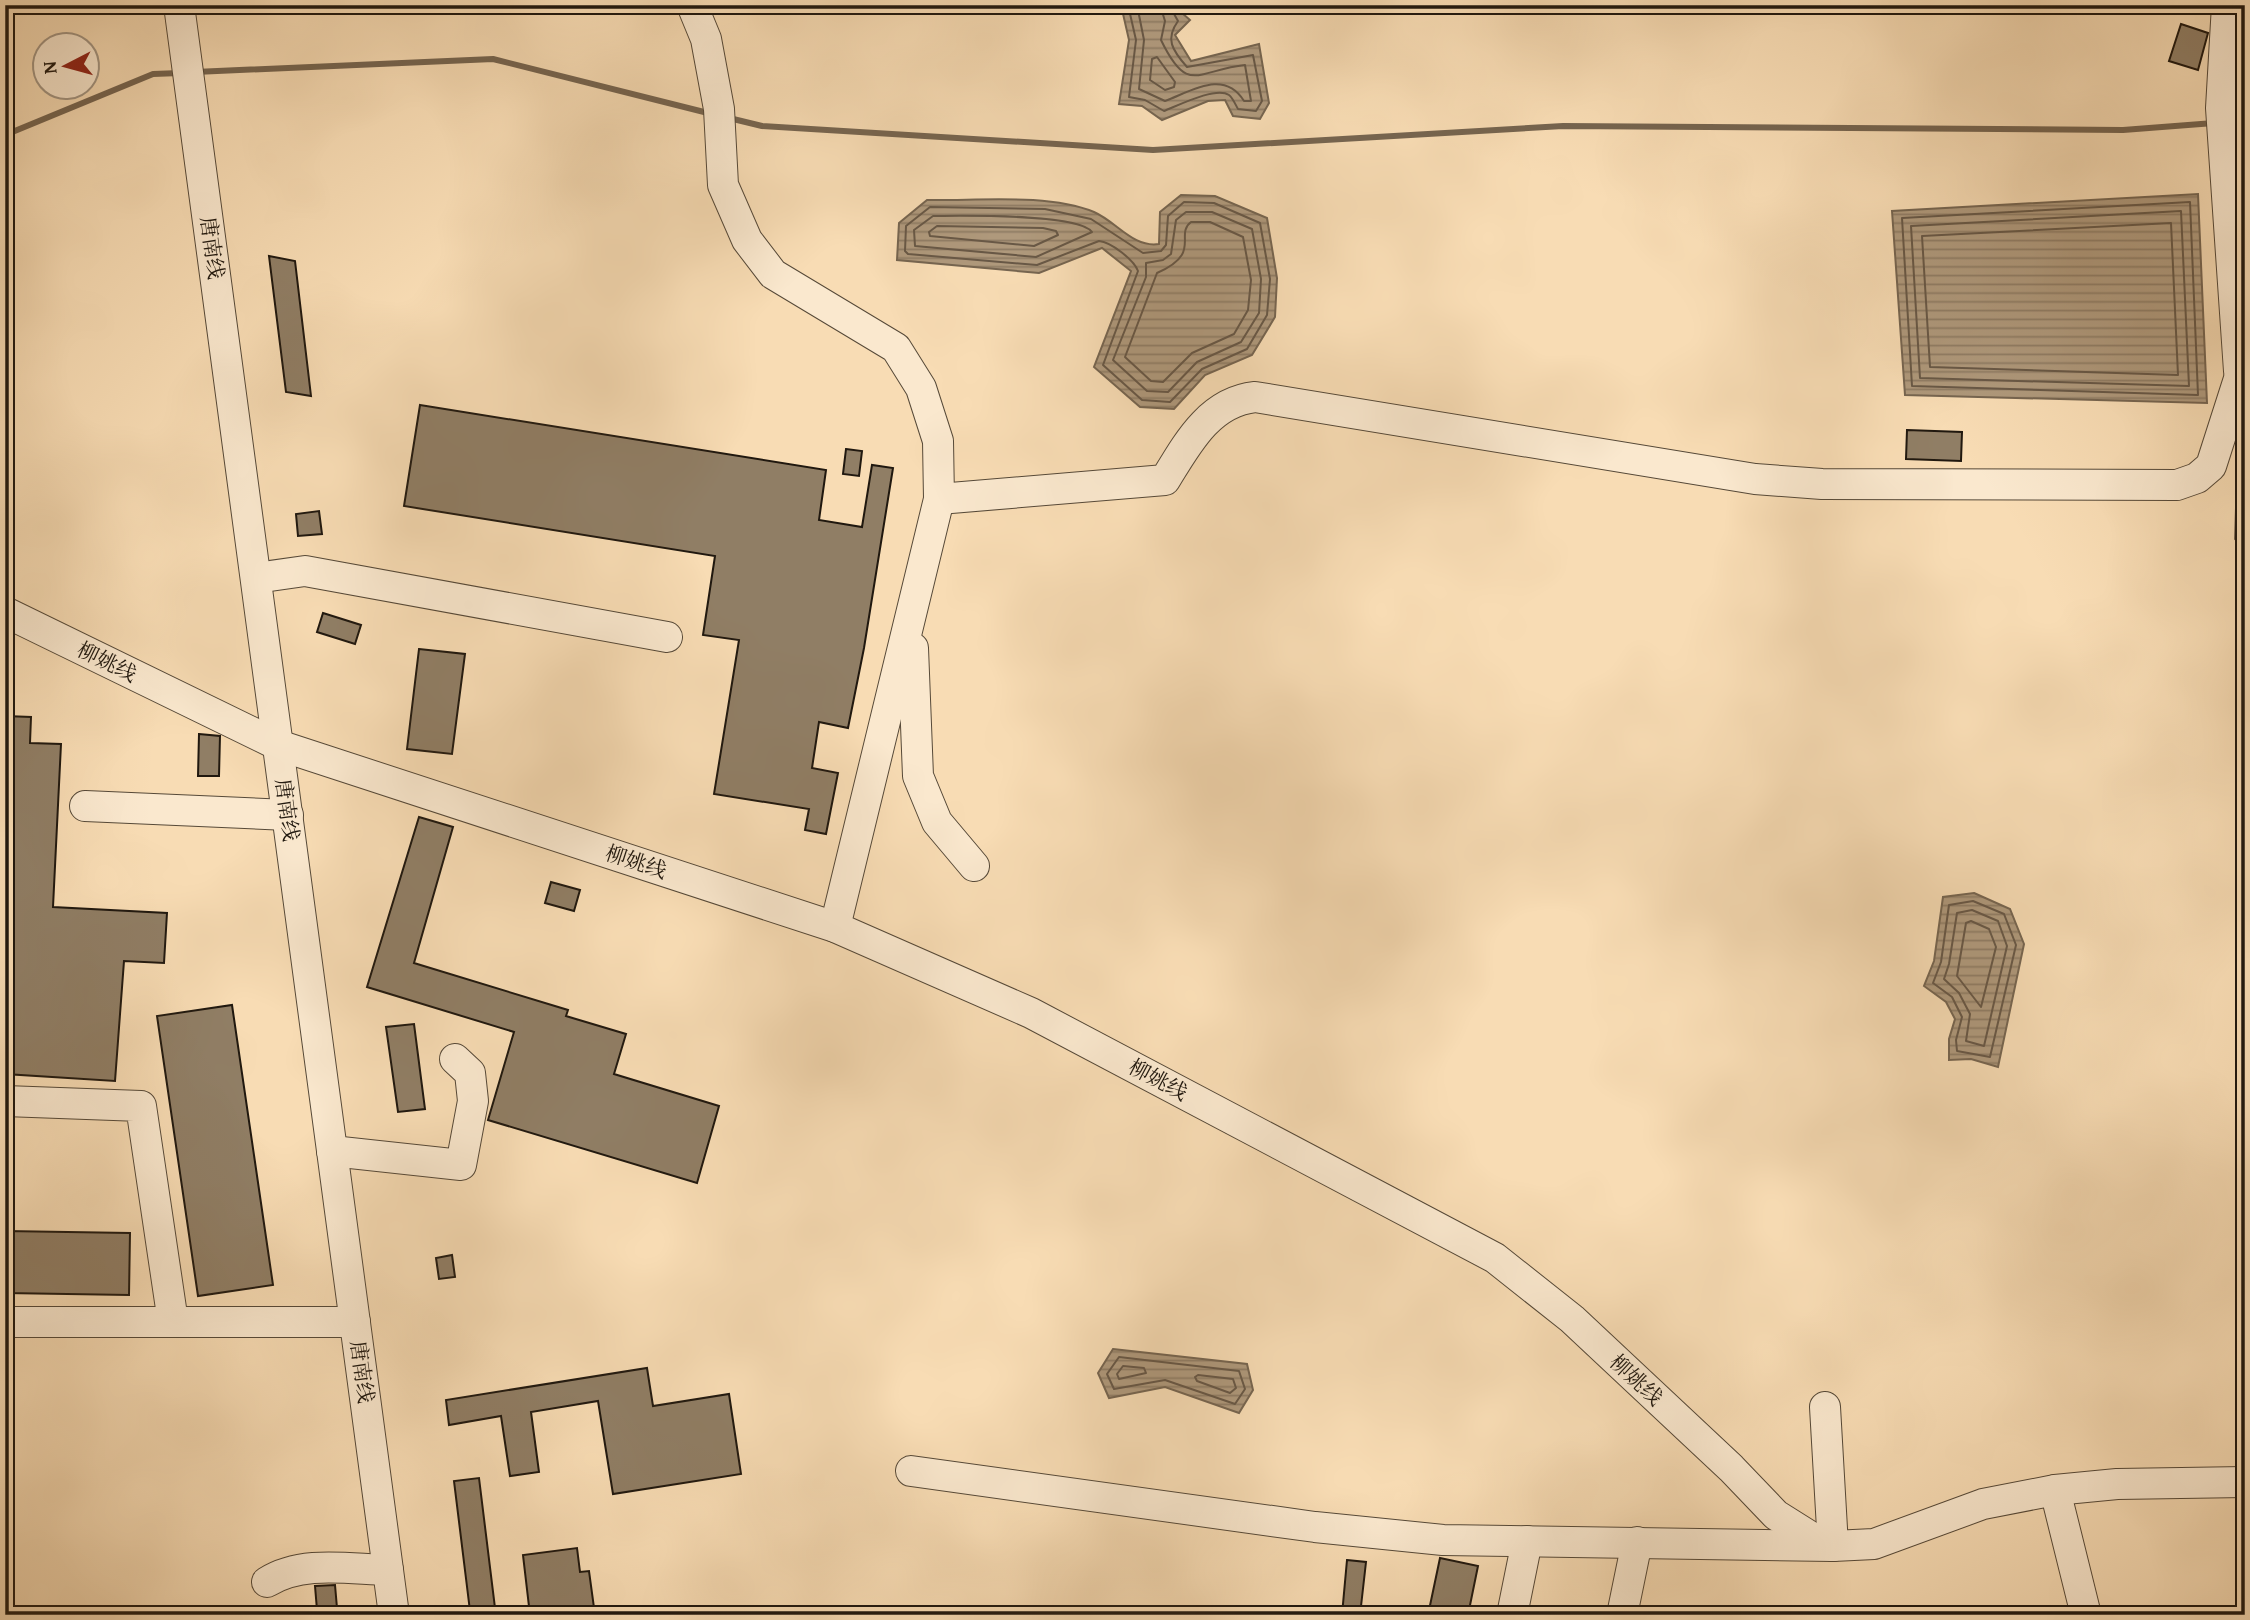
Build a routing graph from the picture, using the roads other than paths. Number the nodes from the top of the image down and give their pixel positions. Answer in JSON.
{"nodes":[{"id":1,"x":179,"y":5,"type":"edge"},
{"id":2,"x":692,"y":5,"type":"edge"},
{"id":3,"x":2227,"y":5,"type":"edge"},
{"id":4,"x":2239,"y":300,"type":"edge"},
{"id":5,"x":2242,"y":366,"type":"edge"},
{"id":6,"x":939,"y":499,"type":"junction"},
{"id":7,"x":256,"y":578,"type":"junction"},
{"id":8,"x":5,"y":612,"type":"edge"},
{"id":9,"x":912,"y":613,"type":"junction"},
{"id":10,"x":667,"y":637,"type":"dead end"},
{"id":11,"x":278,"y":745,"type":"junction"},
{"id":12,"x":85,"y":806,"type":"dead end"},
{"id":13,"x":288,"y":816,"type":"junction"},
{"id":14,"x":974,"y":866,"type":"dead end"},
{"id":15,"x":835,"y":927,"type":"junction"},
{"id":16,"x":456,"y":1059,"type":"dead end"},
{"id":17,"x":5,"y":1101,"type":"edge"},
{"id":18,"x":332,"y":1151,"type":"junction"},
{"id":19,"x":5,"y":1322,"type":"edge"},
{"id":20,"x":173,"y":1322,"type":"junction"},
{"id":21,"x":355,"y":1322,"type":"junction"},
{"id":22,"x":1825,"y":1407,"type":"dead end"},
{"id":23,"x":911,"y":1471,"type":"dead end"},
{"id":24,"x":2245,"y":1482,"type":"edge"},
{"id":25,"x":2055,"y":1490,"type":"junction"},
{"id":26,"x":1527,"y":1541,"type":"junction"},
{"id":27,"x":1637,"y":1542,"type":"junction"},
{"id":28,"x":1833,"y":1546,"type":"junction"},
{"id":29,"x":388,"y":1570,"type":"junction"},
{"id":30,"x":267,"y":1581,"type":"dead end"},
{"id":31,"x":394,"y":1615,"type":"edge"},
{"id":32,"x":1512,"y":1615,"type":"edge"},
{"id":33,"x":1622,"y":1615,"type":"edge"},
{"id":34,"x":2086,"y":1615,"type":"edge"}],
"edges":[{"from":1,"to":7,"type":"street","name":"唐南线"},
{"from":2,"to":6,"type":"street"},
{"from":3,"to":4,"type":"street"},
{"from":4,"to":5,"type":"street"},
{"from":5,"to":6,"type":"street"},
{"from":6,"to":9,"type":"street"},
{"from":7,"to":10,"type":"street"},
{"from":7,"to":11,"type":"street","name":"唐南线"},
{"from":8,"to":11,"type":"street","name":"柳姚线"},
{"from":9,"to":14,"type":"street"},
{"from":9,"to":15,"type":"street"},
{"from":11,"to":13,"type":"street","name":"唐南线"},
{"from":11,"to":15,"type":"street","name":"柳姚线"},
{"from":12,"to":13,"type":"street"},
{"from":13,"to":18,"type":"street","name":"唐南线"},
{"from":15,"to":28,"type":"street","name":"柳姚线"},
{"from":16,"to":18,"type":"street"},
{"from":17,"to":20,"type":"street"},
{"from":18,"to":21,"type":"street","name":"唐南线"},
{"from":19,"to":20,"type":"street"},
{"from":20,"to":21,"type":"street"},
{"from":21,"to":29,"type":"street","name":"唐南线"},
{"from":22,"to":28,"type":"street"},
{"from":23,"to":26,"type":"street"},
{"from":24,"to":25,"type":"street","name":"柳姚线"},
{"from":25,"to":28,"type":"street","name":"柳姚线"},
{"from":25,"to":34,"type":"street"},
{"from":26,"to":27,"type":"street"},
{"from":26,"to":32,"type":"street"},
{"from":27,"to":28,"type":"street"},
{"from":27,"to":33,"type":"street"},
{"from":29,"to":30,"type":"street"},
{"from":29,"to":31,"type":"street","name":"唐南线"}]}
